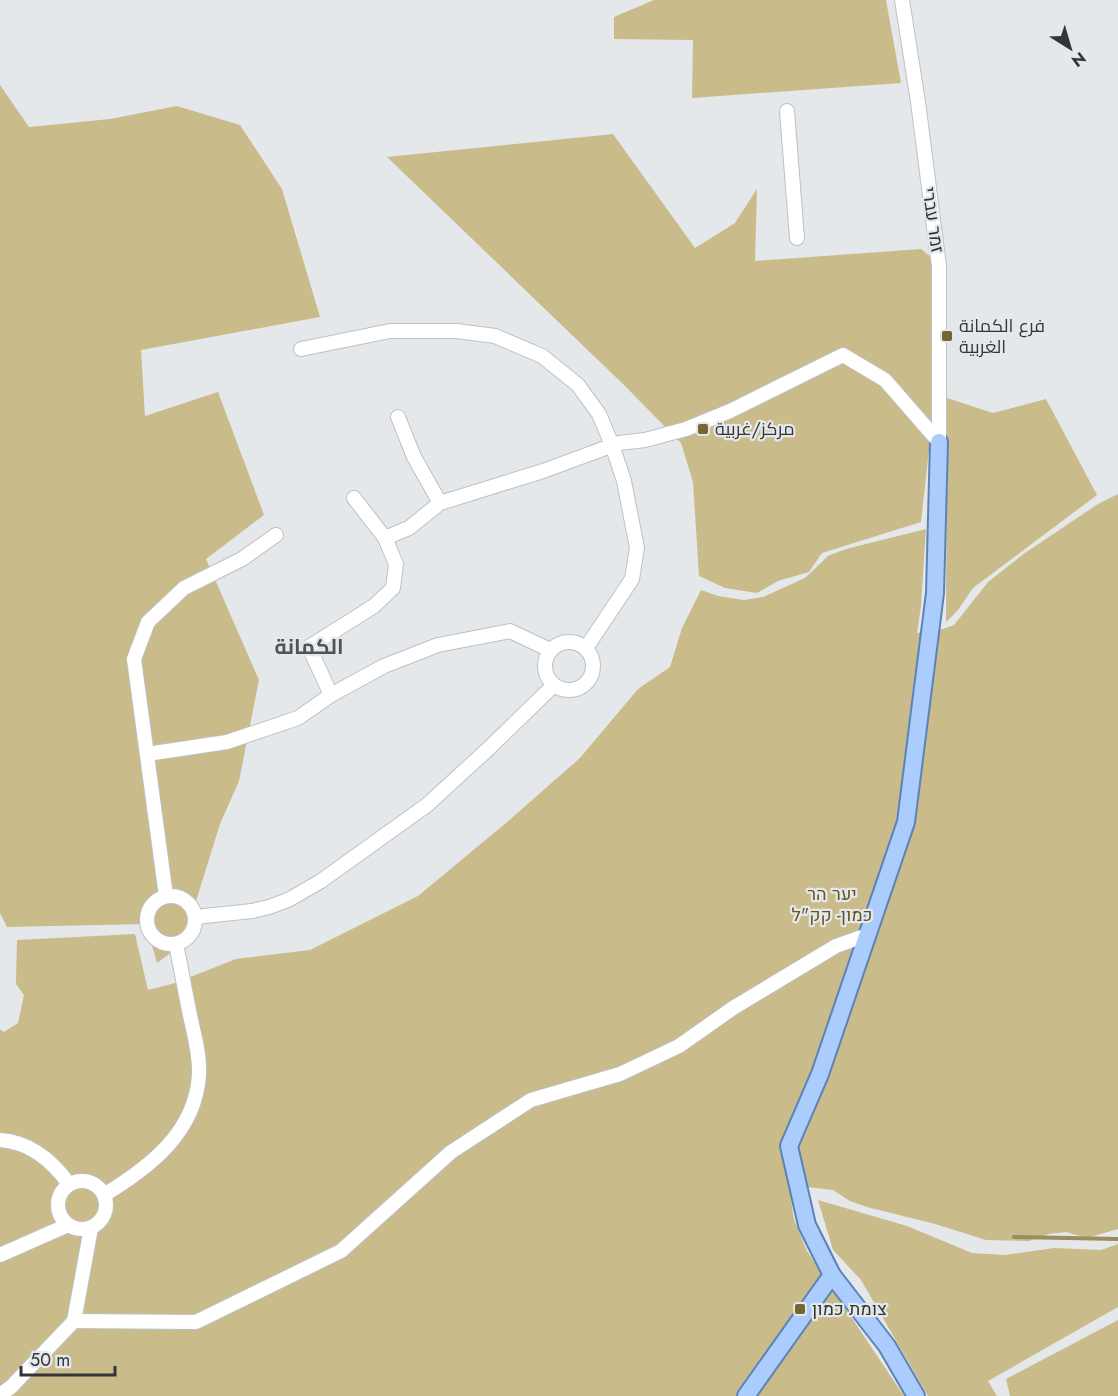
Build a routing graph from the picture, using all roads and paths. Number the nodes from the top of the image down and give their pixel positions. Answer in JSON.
{"nodes":[{"id":1,"x":902,"y":0,"type":"edge"},
{"id":2,"x":787,"y":111,"type":"dead end"},
{"id":3,"x":797,"y":238,"type":"dead end"},
{"id":4,"x":301,"y":349,"type":"dead end"},
{"id":5,"x":398,"y":417,"type":"dead end"},
{"id":6,"x":939,"y":442,"type":"junction"},
{"id":7,"x":612,"y":445,"type":"junction"},
{"id":8,"x":354,"y":498,"type":"dead end"},
{"id":9,"x":440,"y":503,"type":"junction"},
{"id":10,"x":276,"y":535,"type":"dead end"},
{"id":11,"x":385,"y":538,"type":"junction"},
{"id":12,"x":586,"y":648,"type":"junction"},
{"id":13,"x":550,"y":650,"type":"junction"},
{"id":14,"x":554,"y":685,"type":"junction"},
{"id":15,"x":331,"y":695,"type":"junction"},
{"id":16,"x":147,"y":754,"type":"junction"},
{"id":17,"x":166,"y":896,"type":"junction"},
{"id":18,"x":195,"y":917,"type":"junction"},
{"id":19,"x":867,"y":935,"type":"junction"},
{"id":20,"x":176,"y":944,"type":"junction"},
{"id":21,"x":0,"y":1140,"type":"edge"},
{"id":22,"x":69,"y":1184,"type":"junction"},
{"id":23,"x":104,"y":1195,"type":"junction"},
{"id":24,"x":68,"y":1225,"type":"junction"},
{"id":25,"x":91,"y":1228,"type":"junction"},
{"id":26,"x":0,"y":1256,"type":"edge"},
{"id":27,"x":832,"y":1275,"type":"junction"},
{"id":28,"x":74,"y":1321,"type":"junction"},
{"id":29,"x":0,"y":1395,"type":"edge"},
{"id":30,"x":746,"y":1396,"type":"edge"},
{"id":31,"x":916,"y":1396,"type":"edge"}],
"edges":[{"from":1,"to":6,"type":"street","name":"זמר עברי"},
{"from":2,"to":3,"type":"street"},
{"from":4,"to":7,"type":"street"},
{"from":5,"to":9,"type":"street"},
{"from":6,"to":7,"type":"street"},
{"from":6,"to":19,"type":"main road"},
{"from":7,"to":9,"type":"street"},
{"from":7,"to":12,"type":"street"},
{"from":8,"to":11,"type":"street"},
{"from":9,"to":11,"type":"street"},
{"from":10,"to":16,"type":"street"},
{"from":11,"to":15,"type":"street"},
{"from":12,"to":13,"type":"street"},
{"from":12,"to":14,"type":"street"},
{"from":13,"to":14,"type":"street"},
{"from":13,"to":15,"type":"street"},
{"from":14,"to":18,"type":"street"},
{"from":15,"to":16,"type":"street"},
{"from":16,"to":17,"type":"street"},
{"from":17,"to":18,"type":"street"},
{"from":17,"to":20,"type":"street"},
{"from":18,"to":20,"type":"street"},
{"from":19,"to":27,"type":"main road"},
{"from":19,"to":28,"type":"street"},
{"from":20,"to":23,"type":"street"},
{"from":21,"to":22,"type":"street"},
{"from":22,"to":23,"type":"street"},
{"from":22,"to":24,"type":"street"},
{"from":23,"to":25,"type":"street"},
{"from":24,"to":25,"type":"street"},
{"from":24,"to":26,"type":"street"},
{"from":25,"to":28,"type":"street"},
{"from":27,"to":30,"type":"main road"},
{"from":27,"to":31,"type":"main road"},
{"from":28,"to":29,"type":"street"}]}
